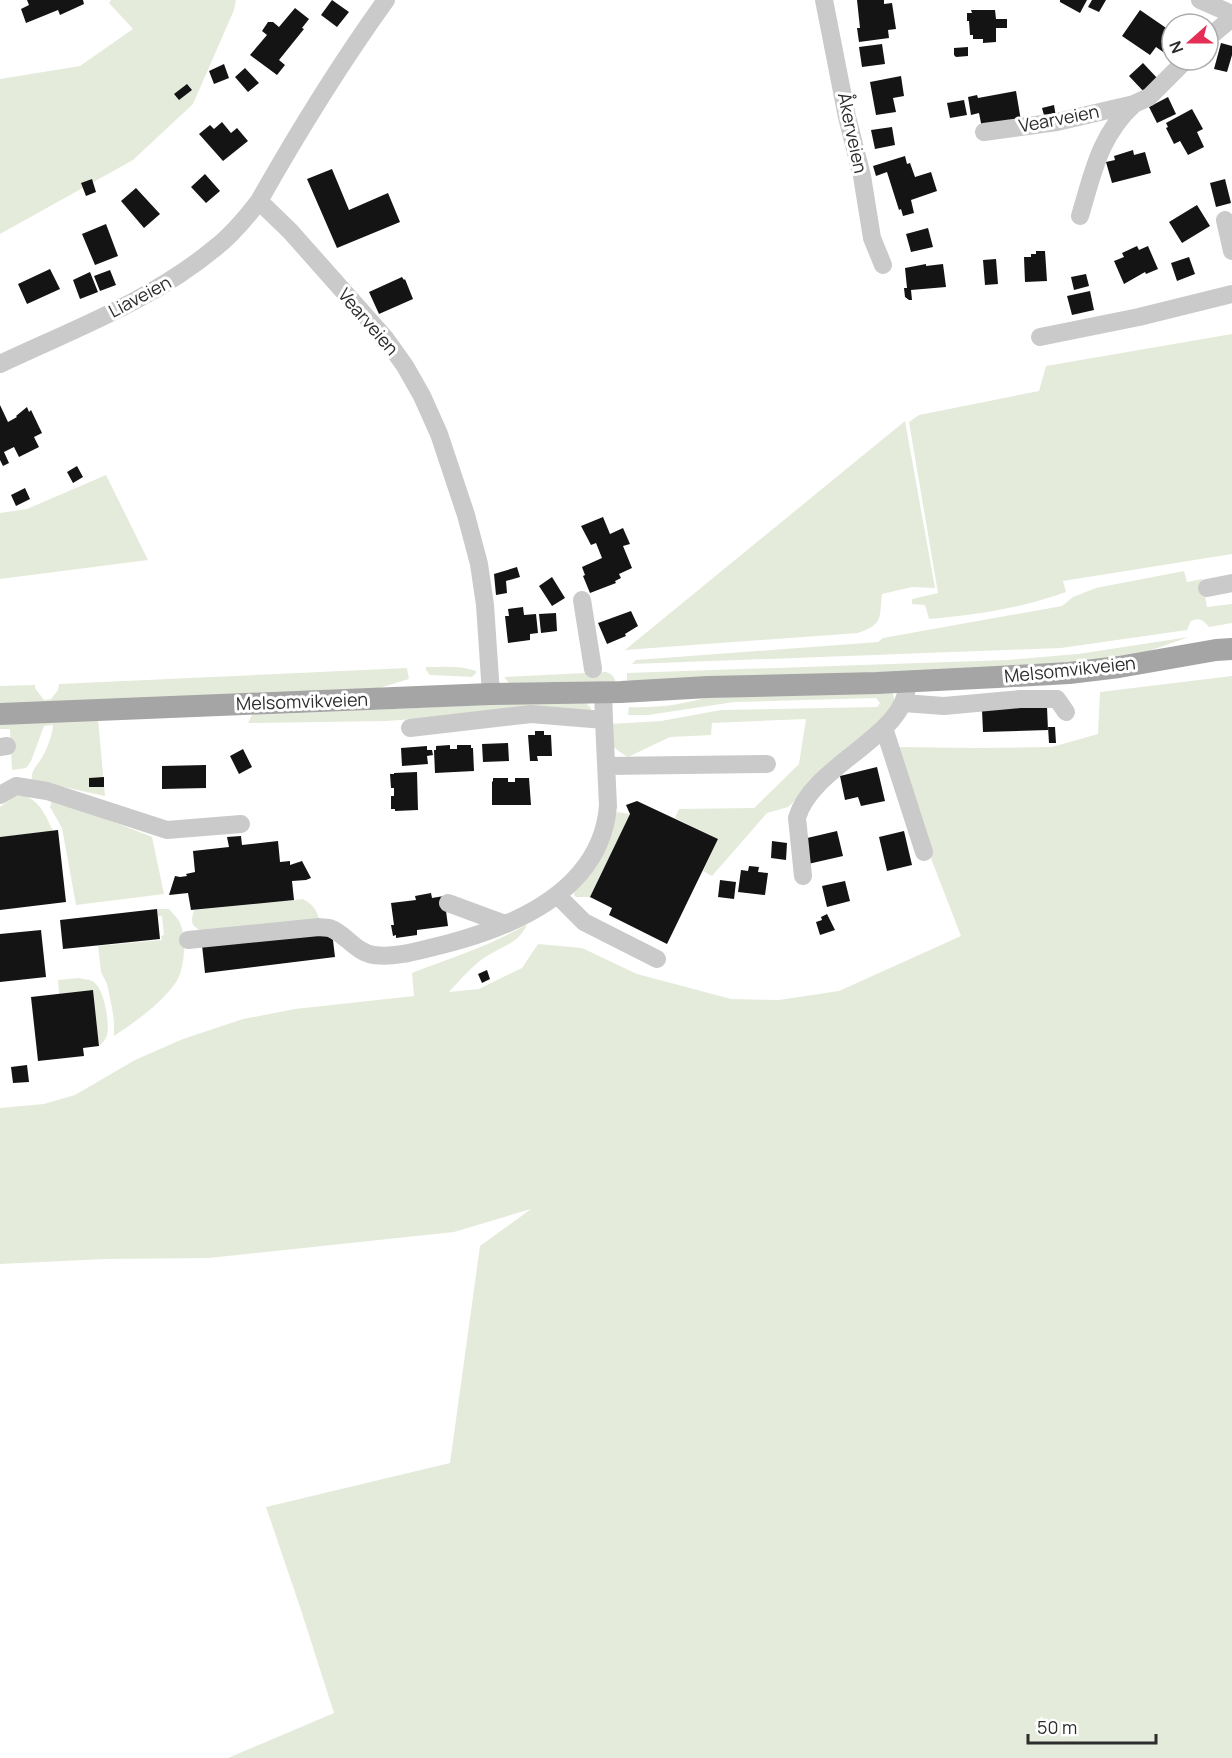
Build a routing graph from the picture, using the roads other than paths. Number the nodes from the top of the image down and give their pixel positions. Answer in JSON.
{"nodes":[{"id":1,"x":386,"y":0,"type":"edge"},
{"id":2,"x":824,"y":0,"type":"edge"},
{"id":3,"x":1200,"y":0,"type":"edge"},
{"id":4,"x":1232,"y":16,"type":"edge"},
{"id":5,"x":1220,"y":27,"type":"edge"},
{"id":6,"x":1174,"y":72,"type":"edge"},
{"id":7,"x":1134,"y":104,"type":"junction"},
{"id":8,"x":984,"y":132,"type":"dead end"},
{"id":9,"x":259,"y":201,"type":"junction"},
{"id":10,"x":1080,"y":216,"type":"dead end"},
{"id":11,"x":1225,"y":220,"type":"dead end"},
{"id":12,"x":1232,"y":251,"type":"edge"},
{"id":13,"x":883,"y":265,"type":"dead end"},
{"id":14,"x":1232,"y":294,"type":"edge"},
{"id":15,"x":1040,"y":337,"type":"dead end"},
{"id":16,"x":0,"y":364,"type":"edge"},
{"id":17,"x":1232,"y":583,"type":"edge"},
{"id":18,"x":1207,"y":588,"type":"dead end"},
{"id":19,"x":582,"y":600,"type":"dead end"},
{"id":20,"x":1232,"y":649,"type":"edge"},
{"id":21,"x":593,"y":669,"type":"dead end"},
{"id":22,"x":603,"y":692,"type":"junction"},
{"id":23,"x":904,"y":692,"type":"junction"},
{"id":24,"x":490,"y":694,"type":"junction"},
{"id":25,"x":1066,"y":712,"type":"dead end"},
{"id":26,"x":0,"y":714,"type":"edge"},
{"id":27,"x":604,"y":720,"type":"junction"},
{"id":28,"x":410,"y":728,"type":"dead end"},
{"id":29,"x":884,"y":728,"type":"junction"},
{"id":30,"x":767,"y":764,"type":"dead end"},
{"id":31,"x":606,"y":766,"type":"junction"},
{"id":32,"x":0,"y":795,"type":"edge"},
{"id":33,"x":241,"y":824,"type":"dead end"},
{"id":34,"x":924,"y":852,"type":"dead end"},
{"id":35,"x":803,"y":876,"type":"dead end"},
{"id":36,"x":558,"y":896,"type":"junction"},
{"id":37,"x":448,"y":903,"type":"dead end"},
{"id":38,"x":506,"y":924,"type":"junction"},
{"id":39,"x":188,"y":940,"type":"dead end"},
{"id":40,"x":657,"y":959,"type":"dead end"}],
"edges":[{"from":1,"to":9,"type":"street"},
{"from":2,"to":13,"type":"street","name":"Åkerveien"},
{"from":3,"to":4,"type":"street"},
{"from":4,"to":5,"type":"street"},
{"from":6,"to":7,"type":"street","name":"Vearveien"},
{"from":7,"to":8,"type":"street","name":"Vearveien"},
{"from":7,"to":10,"type":"street","name":"Vearveien"},
{"from":9,"to":16,"type":"street","name":"Liaveien"},
{"from":9,"to":24,"type":"street","name":"Vearveien"},
{"from":11,"to":12,"type":"street"},
{"from":14,"to":15,"type":"street"},
{"from":17,"to":18,"type":"street"},
{"from":19,"to":21,"type":"street"},
{"from":20,"to":23,"type":"main road","name":"Melsomvikveien"},
{"from":22,"to":23,"type":"main road","name":"Melsomvikveien"},
{"from":22,"to":24,"type":"main road","name":"Melsomvikveien"},
{"from":22,"to":27,"type":"street"},
{"from":23,"to":25,"type":"street","name":"Melsomvikveien"},
{"from":23,"to":29,"type":"street"},
{"from":24,"to":26,"type":"main road","name":"Melsomvikveien"},
{"from":27,"to":28,"type":"street"},
{"from":27,"to":31,"type":"street"},
{"from":29,"to":34,"type":"street"},
{"from":29,"to":35,"type":"street"},
{"from":30,"to":31,"type":"street"},
{"from":31,"to":36,"type":"street"},
{"from":32,"to":33,"type":"street"},
{"from":36,"to":38,"type":"street"},
{"from":36,"to":40,"type":"street"},
{"from":37,"to":38,"type":"street"},
{"from":38,"to":39,"type":"street"}]}
